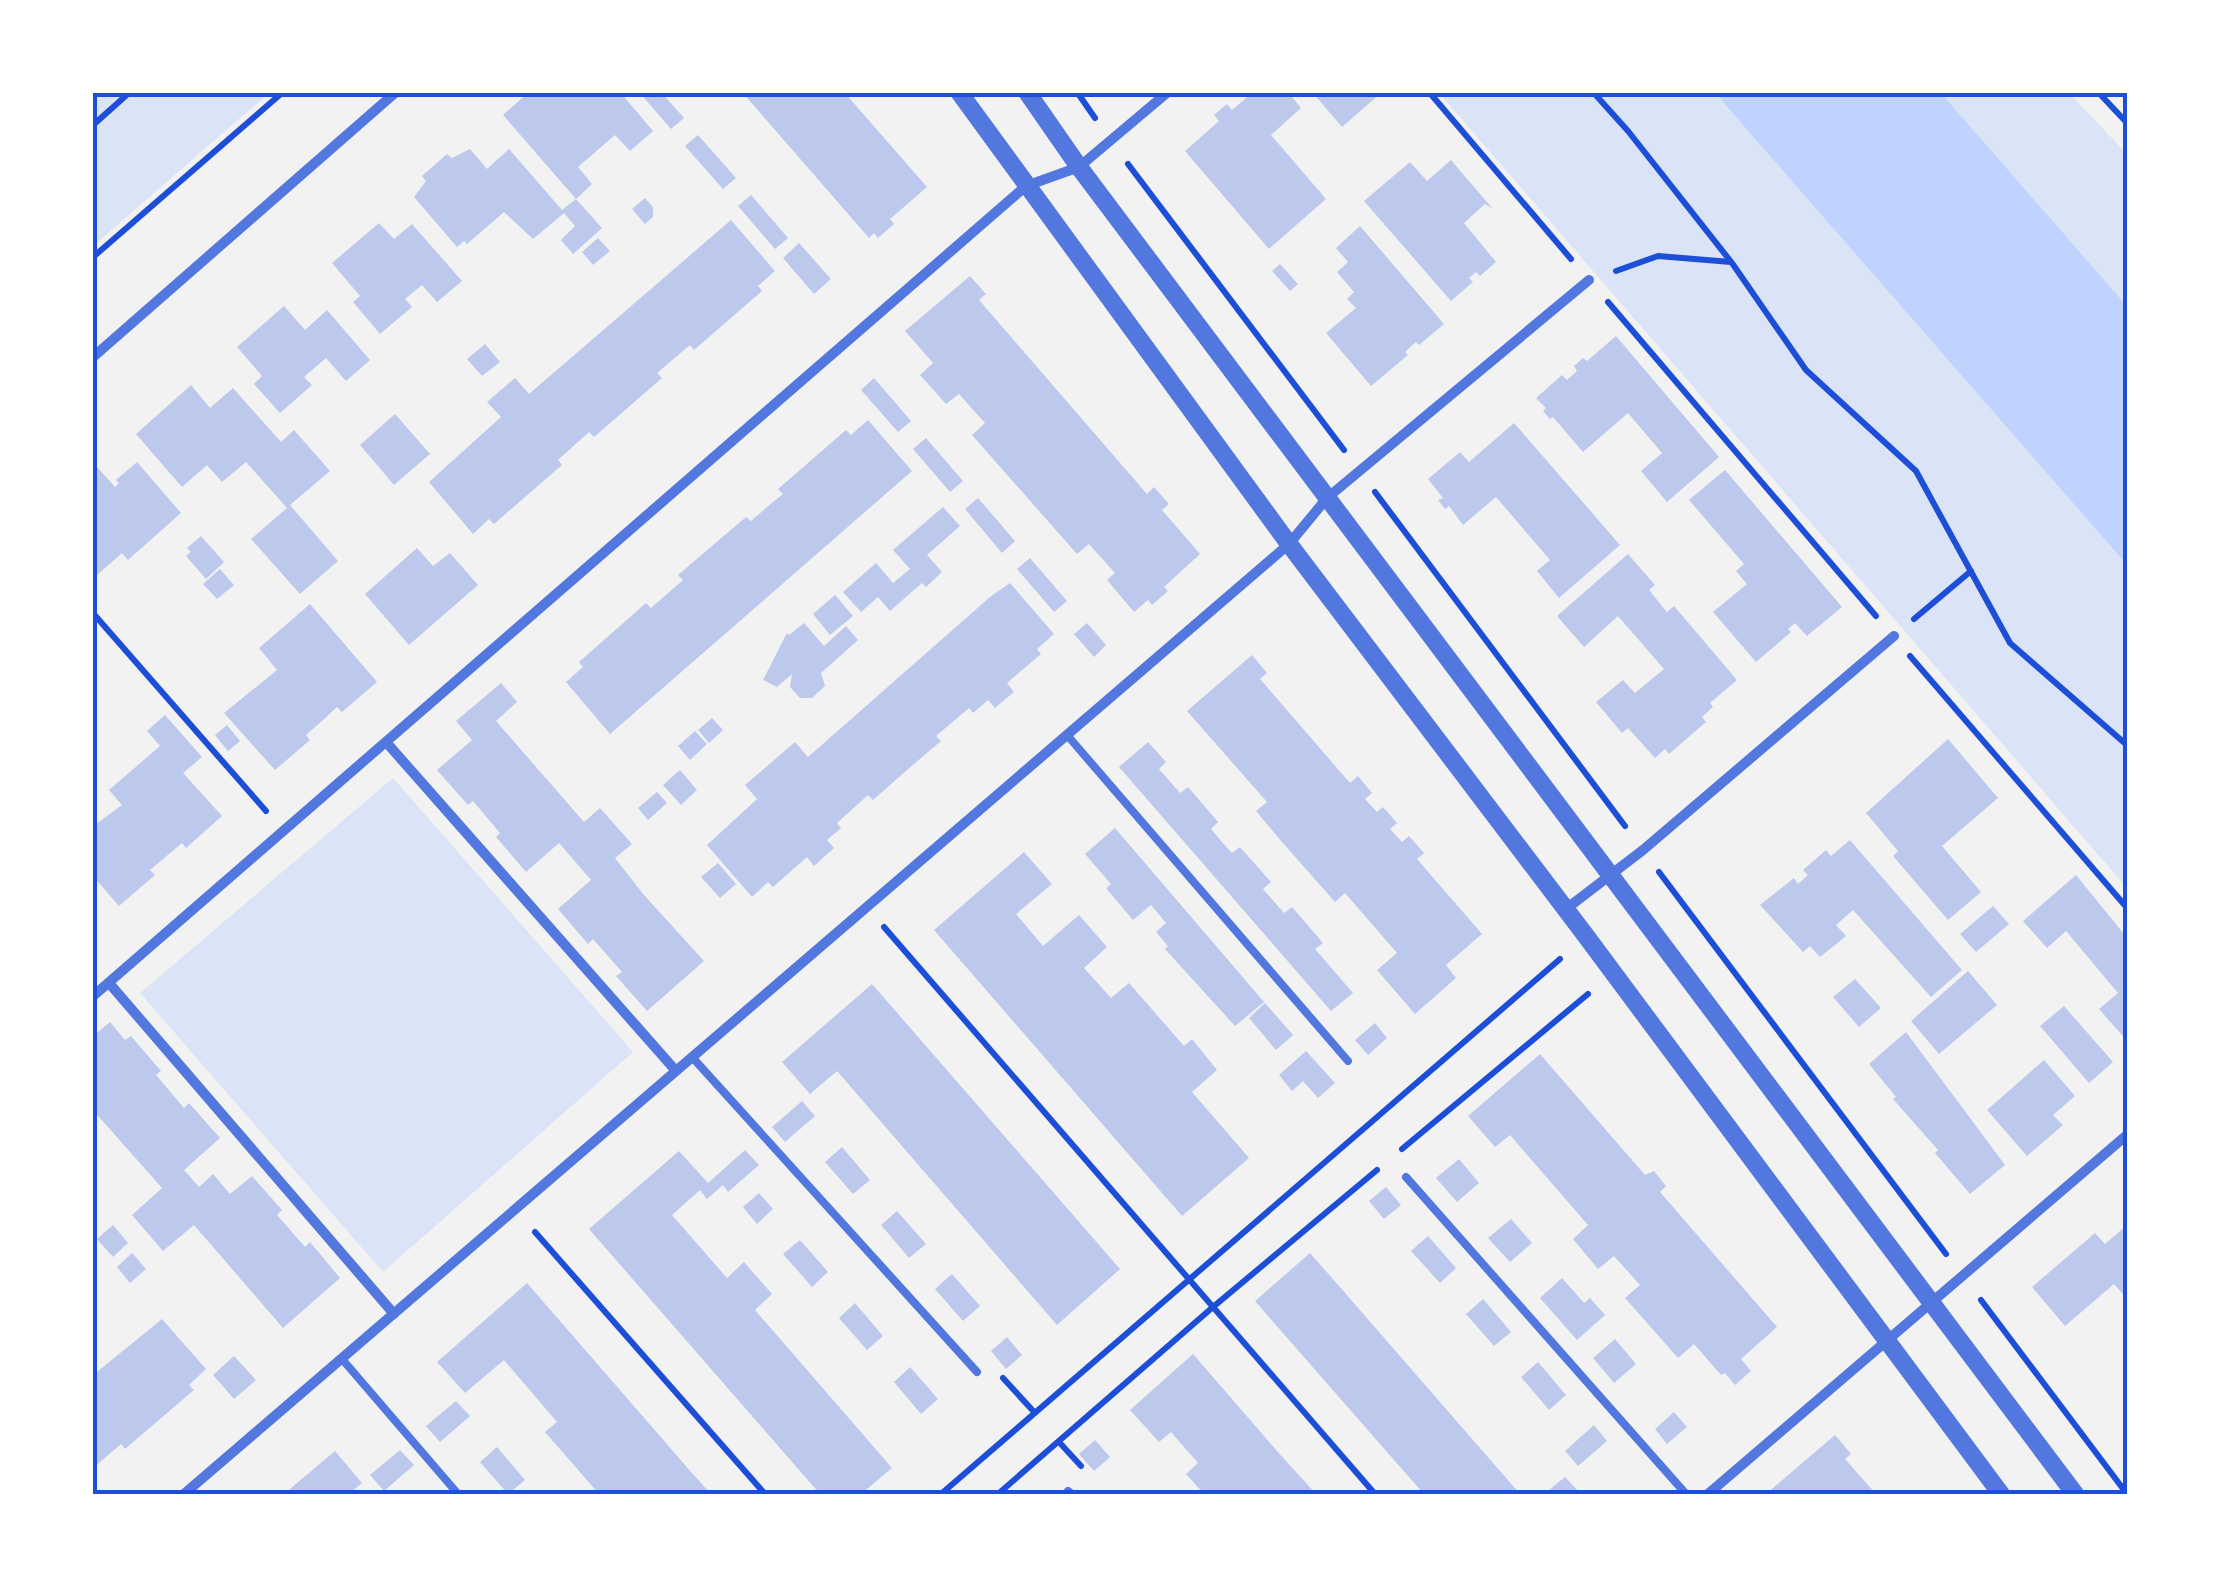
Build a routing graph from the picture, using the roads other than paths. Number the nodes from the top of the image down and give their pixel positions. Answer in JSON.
{"nodes":[{"id":1,"x":396,"y":92,"type":"edge"},
{"id":2,"x":959,"y":92,"type":"edge"},
{"id":3,"x":1027,"y":92,"type":"edge"},
{"id":4,"x":1168,"y":92,"type":"edge"},
{"id":5,"x":1079,"y":168,"type":"junction"},
{"id":6,"x":1026,"y":186,"type":"junction"},
{"id":7,"x":1589,"y":280,"type":"road end"},
{"id":8,"x":92,"y":358,"type":"edge"},
{"id":9,"x":1328,"y":498,"type":"junction"},
{"id":10,"x":1289,"y":544,"type":"junction"},
{"id":11,"x":1894,"y":636,"type":"road end"},
{"id":12,"x":1067,"y":735,"type":"junction"},
{"id":13,"x":386,"y":742,"type":"junction"},
{"id":14,"x":1610,"y":874,"type":"junction"},
{"id":15,"x":1566,"y":909,"type":"junction"},
{"id":16,"x":109,"y":983,"type":"junction"},
{"id":17,"x":92,"y":997,"type":"edge"},
{"id":18,"x":692,"y":1057,"type":"junction"},
{"id":19,"x":1348,"y":1061,"type":"dead end"},
{"id":20,"x":676,"y":1071,"type":"junction"},
{"id":21,"x":2128,"y":1134,"type":"edge"},
{"id":22,"x":1406,"y":1177,"type":"dead end"},
{"id":23,"x":1932,"y":1300,"type":"junction"},
{"id":24,"x":394,"y":1314,"type":"junction"},
{"id":25,"x":1885,"y":1341,"type":"junction"},
{"id":26,"x":342,"y":1359,"type":"junction"},
{"id":27,"x":977,"y":1372,"type":"dead end"},
{"id":28,"x":184,"y":1494,"type":"edge"},
{"id":29,"x":458,"y":1494,"type":"edge"},
{"id":30,"x":1686,"y":1494,"type":"edge"},
{"id":31,"x":1708,"y":1494,"type":"edge"},
{"id":32,"x":2000,"y":1494,"type":"edge"},
{"id":33,"x":2075,"y":1494,"type":"edge"}],
"edges":[{"from":1,"to":8,"type":"street"},
{"from":2,"to":6,"type":"street"},
{"from":3,"to":5,"type":"street"},
{"from":4,"to":5,"type":"street"},
{"from":5,"to":6,"type":"street"},
{"from":5,"to":9,"type":"street"},
{"from":6,"to":10,"type":"street"},
{"from":6,"to":13,"type":"street"},
{"from":7,"to":9,"type":"street"},
{"from":9,"to":10,"type":"street"},
{"from":9,"to":14,"type":"street"},
{"from":10,"to":12,"type":"street"},
{"from":10,"to":15,"type":"street"},
{"from":11,"to":14,"type":"street"},
{"from":12,"to":18,"type":"street"},
{"from":12,"to":19,"type":"lane"},
{"from":13,"to":16,"type":"street"},
{"from":13,"to":20,"type":"street"},
{"from":14,"to":15,"type":"street"},
{"from":14,"to":23,"type":"street"},
{"from":15,"to":25,"type":"street"},
{"from":16,"to":17,"type":"street"},
{"from":16,"to":24,"type":"street"},
{"from":18,"to":20,"type":"street"},
{"from":18,"to":27,"type":"lane"},
{"from":20,"to":24,"type":"street"},
{"from":21,"to":23,"type":"street"},
{"from":22,"to":30,"type":"lane"},
{"from":23,"to":25,"type":"street"},
{"from":23,"to":33,"type":"street"},
{"from":24,"to":26,"type":"street"},
{"from":25,"to":31,"type":"street"},
{"from":25,"to":32,"type":"street"},
{"from":26,"to":28,"type":"street"},
{"from":26,"to":29,"type":"lane"}]}
